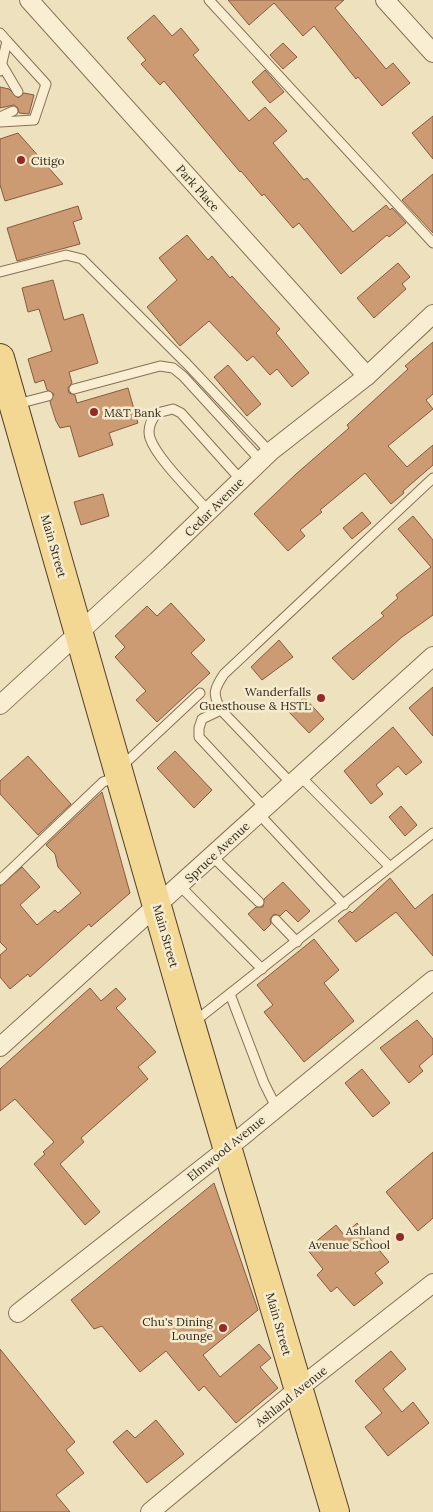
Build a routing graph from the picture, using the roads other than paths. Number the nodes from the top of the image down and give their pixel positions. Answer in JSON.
{"nodes":[{"id":1,"x":30,"y":0,"type":"edge"},
{"id":2,"x":209,"y":0,"type":"edge"},
{"id":3,"x":385,"y":0,"type":"edge"},
{"id":4,"x":0,"y":33,"type":"edge"},
{"id":5,"x":7,"y":41,"type":"junction"},
{"id":6,"x":433,"y":53,"type":"edge"},
{"id":7,"x":1,"y":67,"type":"edge"},
{"id":8,"x":18,"y":92,"type":"dead end"},
{"id":9,"x":13,"y":112,"type":"dead end"},
{"id":10,"x":0,"y":118,"type":"edge"},
{"id":11,"x":0,"y":122,"type":"edge"},
{"id":12,"x":433,"y":243,"type":"edge"},
{"id":13,"x":0,"y":272,"type":"edge"},
{"id":14,"x":433,"y":314,"type":"edge"},
{"id":15,"x":0,"y":358,"type":"edge"},
{"id":16,"x":367,"y":376,"type":"junction"},
{"id":17,"x":74,"y":389,"type":"dead end"},
{"id":18,"x":48,"y":396,"type":"dead end"},
{"id":19,"x":13,"y":405,"type":"junction"},
{"id":20,"x":266,"y":457,"type":"junction"},
{"id":21,"x":433,"y":478,"type":"edge"},
{"id":22,"x":241,"y":480,"type":"junction"},
{"id":23,"x":209,"y":512,"type":"junction"},
{"id":24,"x":79,"y":631,"type":"junction"},
{"id":25,"x":433,"y":656,"type":"edge"},
{"id":26,"x":200,"y":693,"type":"dead end"},
{"id":27,"x":0,"y":705,"type":"edge"},
{"id":28,"x":221,"y":710,"type":"junction"},
{"id":29,"x":118,"y":774,"type":"junction"},
{"id":30,"x":295,"y":779,"type":"junction"},
{"id":31,"x":261,"y":810,"type":"junction"},
{"id":32,"x":433,"y":833,"type":"edge"},
{"id":33,"x":212,"y":856,"type":"junction"},
{"id":34,"x":390,"y":868,"type":"junction"},
{"id":35,"x":0,"y":880,"type":"edge"},
{"id":36,"x":180,"y":886,"type":"junction"},
{"id":37,"x":259,"y":902,"type":"dead end"},
{"id":38,"x":344,"y":904,"type":"junction"},
{"id":39,"x":158,"y":906,"type":"junction"},
{"id":40,"x":276,"y":920,"type":"dead end"},
{"id":41,"x":297,"y":942,"type":"junction"},
{"id":42,"x":262,"y":969,"type":"junction"},
{"id":43,"x":433,"y":980,"type":"edge"},
{"id":44,"x":230,"y":994,"type":"junction"},
{"id":45,"x":191,"y":1025,"type":"junction"},
{"id":46,"x":0,"y":1047,"type":"edge"},
{"id":47,"x":276,"y":1107,"type":"junction"},
{"id":48,"x":228,"y":1148,"type":"junction"},
{"id":49,"x":433,"y":1283,"type":"edge"},
{"id":50,"x":18,"y":1313,"type":"dead end"},
{"id":51,"x":298,"y":1390,"type":"junction"},
{"id":52,"x":150,"y":1512,"type":"edge"},
{"id":53,"x":335,"y":1512,"type":"edge"}],
"edges":[{"from":1,"to":16,"type":"street","name":"Park Place"},
{"from":2,"to":12,"type":"lane"},
{"from":3,"to":6,"type":"street"},
{"from":4,"to":5,"type":"lane"},
{"from":5,"to":7,"type":"lane"},
{"from":5,"to":11,"type":"lane"},
{"from":7,"to":8,"type":"lane"},
{"from":9,"to":10,"type":"lane"},
{"from":13,"to":20,"type":"lane"},
{"from":14,"to":16,"type":"street","name":"Cedar Avenue"},
{"from":15,"to":19,"type":"main road","name":"Main Street"},
{"from":16,"to":20,"type":"street","name":"Cedar Avenue"},
{"from":17,"to":20,"type":"lane"},
{"from":18,"to":19,"type":"lane"},
{"from":19,"to":24,"type":"main road","name":"Main Street"},
{"from":20,"to":22,"type":"street","name":"Cedar Avenue"},
{"from":21,"to":28,"type":"lane"},
{"from":22,"to":23,"type":"street","name":"Cedar Avenue"},
{"from":22,"to":23,"type":"lane"},
{"from":23,"to":24,"type":"street","name":"Cedar Avenue"},
{"from":24,"to":27,"type":"street","name":"Cedar Avenue"},
{"from":24,"to":29,"type":"main road","name":"Main Street"},
{"from":25,"to":30,"type":"street","name":"Spruce Avenue"},
{"from":26,"to":29,"type":"lane"},
{"from":28,"to":30,"type":"lane"},
{"from":28,"to":31,"type":"lane"},
{"from":29,"to":35,"type":"lane"},
{"from":29,"to":39,"type":"main road","name":"Main Street"},
{"from":30,"to":31,"type":"street","name":"Spruce Avenue"},
{"from":30,"to":34,"type":"lane"},
{"from":31,"to":33,"type":"street","name":"Spruce Avenue"},
{"from":31,"to":38,"type":"lane"},
{"from":32,"to":34,"type":"lane"},
{"from":33,"to":36,"type":"street","name":"Spruce Avenue"},
{"from":33,"to":37,"type":"lane"},
{"from":34,"to":38,"type":"lane"},
{"from":36,"to":39,"type":"street","name":"Spruce Avenue"},
{"from":36,"to":42,"type":"lane"},
{"from":38,"to":41,"type":"lane"},
{"from":39,"to":45,"type":"main road","name":"Main Street"},
{"from":39,"to":46,"type":"street","name":"Spruce Avenue"},
{"from":40,"to":41,"type":"lane"},
{"from":41,"to":42,"type":"lane"},
{"from":42,"to":44,"type":"lane"},
{"from":43,"to":47,"type":"street","name":"Elmwood Avenue"},
{"from":44,"to":45,"type":"lane"},
{"from":44,"to":47,"type":"lane"},
{"from":45,"to":48,"type":"main road","name":"Main Street"},
{"from":47,"to":48,"type":"street","name":"Elmwood Avenue"},
{"from":48,"to":50,"type":"street","name":"Elmwood Avenue"},
{"from":48,"to":51,"type":"main road","name":"Main Street"},
{"from":49,"to":51,"type":"street","name":"Ashland Avenue"},
{"from":51,"to":52,"type":"street","name":"Ashland Avenue"},
{"from":51,"to":53,"type":"main road","name":"Main Street"}]}
